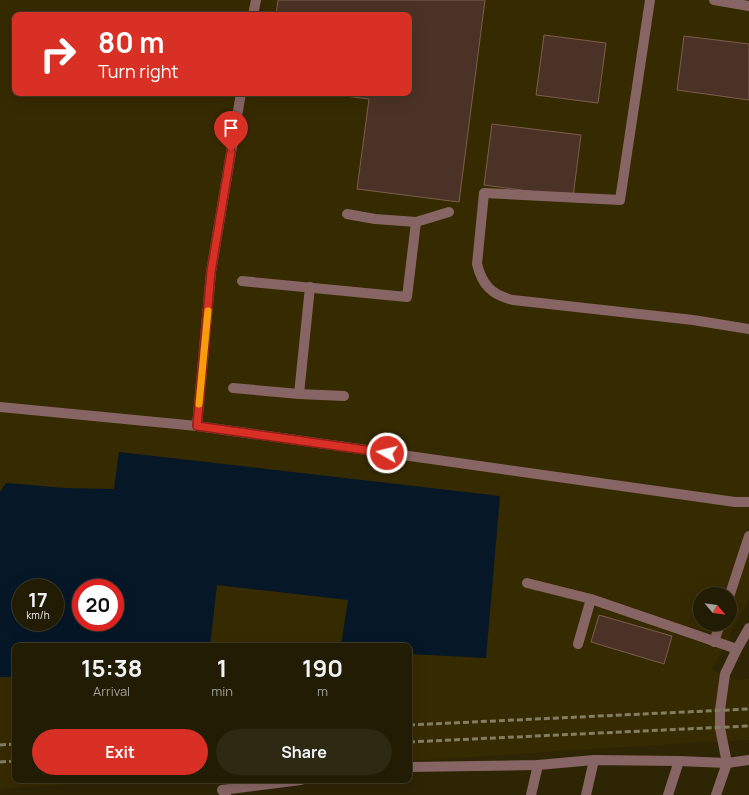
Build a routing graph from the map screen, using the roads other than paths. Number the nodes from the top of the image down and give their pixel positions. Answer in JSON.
{"nodes":[{"id":1,"x":256,"y":0,"type":"edge"},
{"id":2,"x":650,"y":0,"type":"edge"},
{"id":3,"x":714,"y":0,"type":"edge"},
{"id":4,"x":749,"y":6,"type":"edge"},
{"id":5,"x":254,"y":12,"type":"edge"},
{"id":6,"x":240,"y":96,"type":"edge"},
{"id":7,"x":448,"y":212,"type":"dead end"},
{"id":8,"x":347,"y":214,"type":"dead end"},
{"id":9,"x":416,"y":222,"type":"junction"},
{"id":10,"x":242,"y":281,"type":"dead end"},
{"id":11,"x":310,"y":288,"type":"junction"},
{"id":12,"x":749,"y":329,"type":"edge"},
{"id":13,"x":233,"y":388,"type":"dead end"},
{"id":14,"x":299,"y":394,"type":"junction"},
{"id":15,"x":344,"y":396,"type":"dead end"},
{"id":16,"x":0,"y":407,"type":"edge"},
{"id":17,"x":197,"y":426,"type":"junction"},
{"id":18,"x":749,"y":502,"type":"edge"},
{"id":19,"x":749,"y":536,"type":"edge"},
{"id":20,"x":527,"y":583,"type":"dead end"},
{"id":21,"x":732,"y":587,"type":"edge"},
{"id":22,"x":591,"y":599,"type":"junction"},
{"id":23,"x":749,"y":628,"type":"edge"},
{"id":24,"x":718,"y":631,"type":"edge"},
{"id":25,"x":714,"y":642,"type":"junction"},
{"id":26,"x":578,"y":644,"type":"dead end"},
{"id":27,"x":737,"y":649,"type":"junction"},
{"id":28,"x":594,"y":760,"type":"junction"},
{"id":29,"x":679,"y":760,"type":"junction"},
{"id":30,"x":749,"y":760,"type":"edge"},
{"id":31,"x":727,"y":763,"type":"junction"},
{"id":32,"x":538,"y":765,"type":"junction"},
{"id":33,"x":412,"y":767,"type":"edge"},
{"id":34,"x":277,"y":783,"type":"edge"},
{"id":35,"x":226,"y":795,"type":"edge"},
{"id":36,"x":531,"y":795,"type":"edge"},
{"id":37,"x":586,"y":795,"type":"edge"},
{"id":38,"x":668,"y":795,"type":"edge"},
{"id":39,"x":716,"y":795,"type":"edge"}],
"edges":[{"from":1,"to":5,"type":"street"},
{"from":2,"to":12,"type":"street"},
{"from":3,"to":4,"type":"street"},
{"from":6,"to":17,"type":"street"},
{"from":7,"to":9,"type":"street"},
{"from":8,"to":9,"type":"street"},
{"from":9,"to":11,"type":"street"},
{"from":10,"to":11,"type":"street"},
{"from":11,"to":14,"type":"street"},
{"from":13,"to":14,"type":"street"},
{"from":14,"to":15,"type":"street"},
{"from":16,"to":17,"type":"street"},
{"from":17,"to":18,"type":"street"},
{"from":19,"to":21,"type":"street"},
{"from":20,"to":22,"type":"street"},
{"from":22,"to":25,"type":"street"},
{"from":22,"to":26,"type":"street"},
{"from":23,"to":27,"type":"street"},
{"from":24,"to":25,"type":"street"},
{"from":25,"to":27,"type":"street"},
{"from":27,"to":31,"type":"street"},
{"from":28,"to":29,"type":"street"},
{"from":28,"to":32,"type":"street"},
{"from":28,"to":37,"type":"street"},
{"from":29,"to":31,"type":"street"},
{"from":29,"to":38,"type":"street"},
{"from":30,"to":31,"type":"street"},
{"from":31,"to":39,"type":"street"},
{"from":32,"to":33,"type":"street"},
{"from":32,"to":36,"type":"street"},
{"from":34,"to":35,"type":"street"}]}
